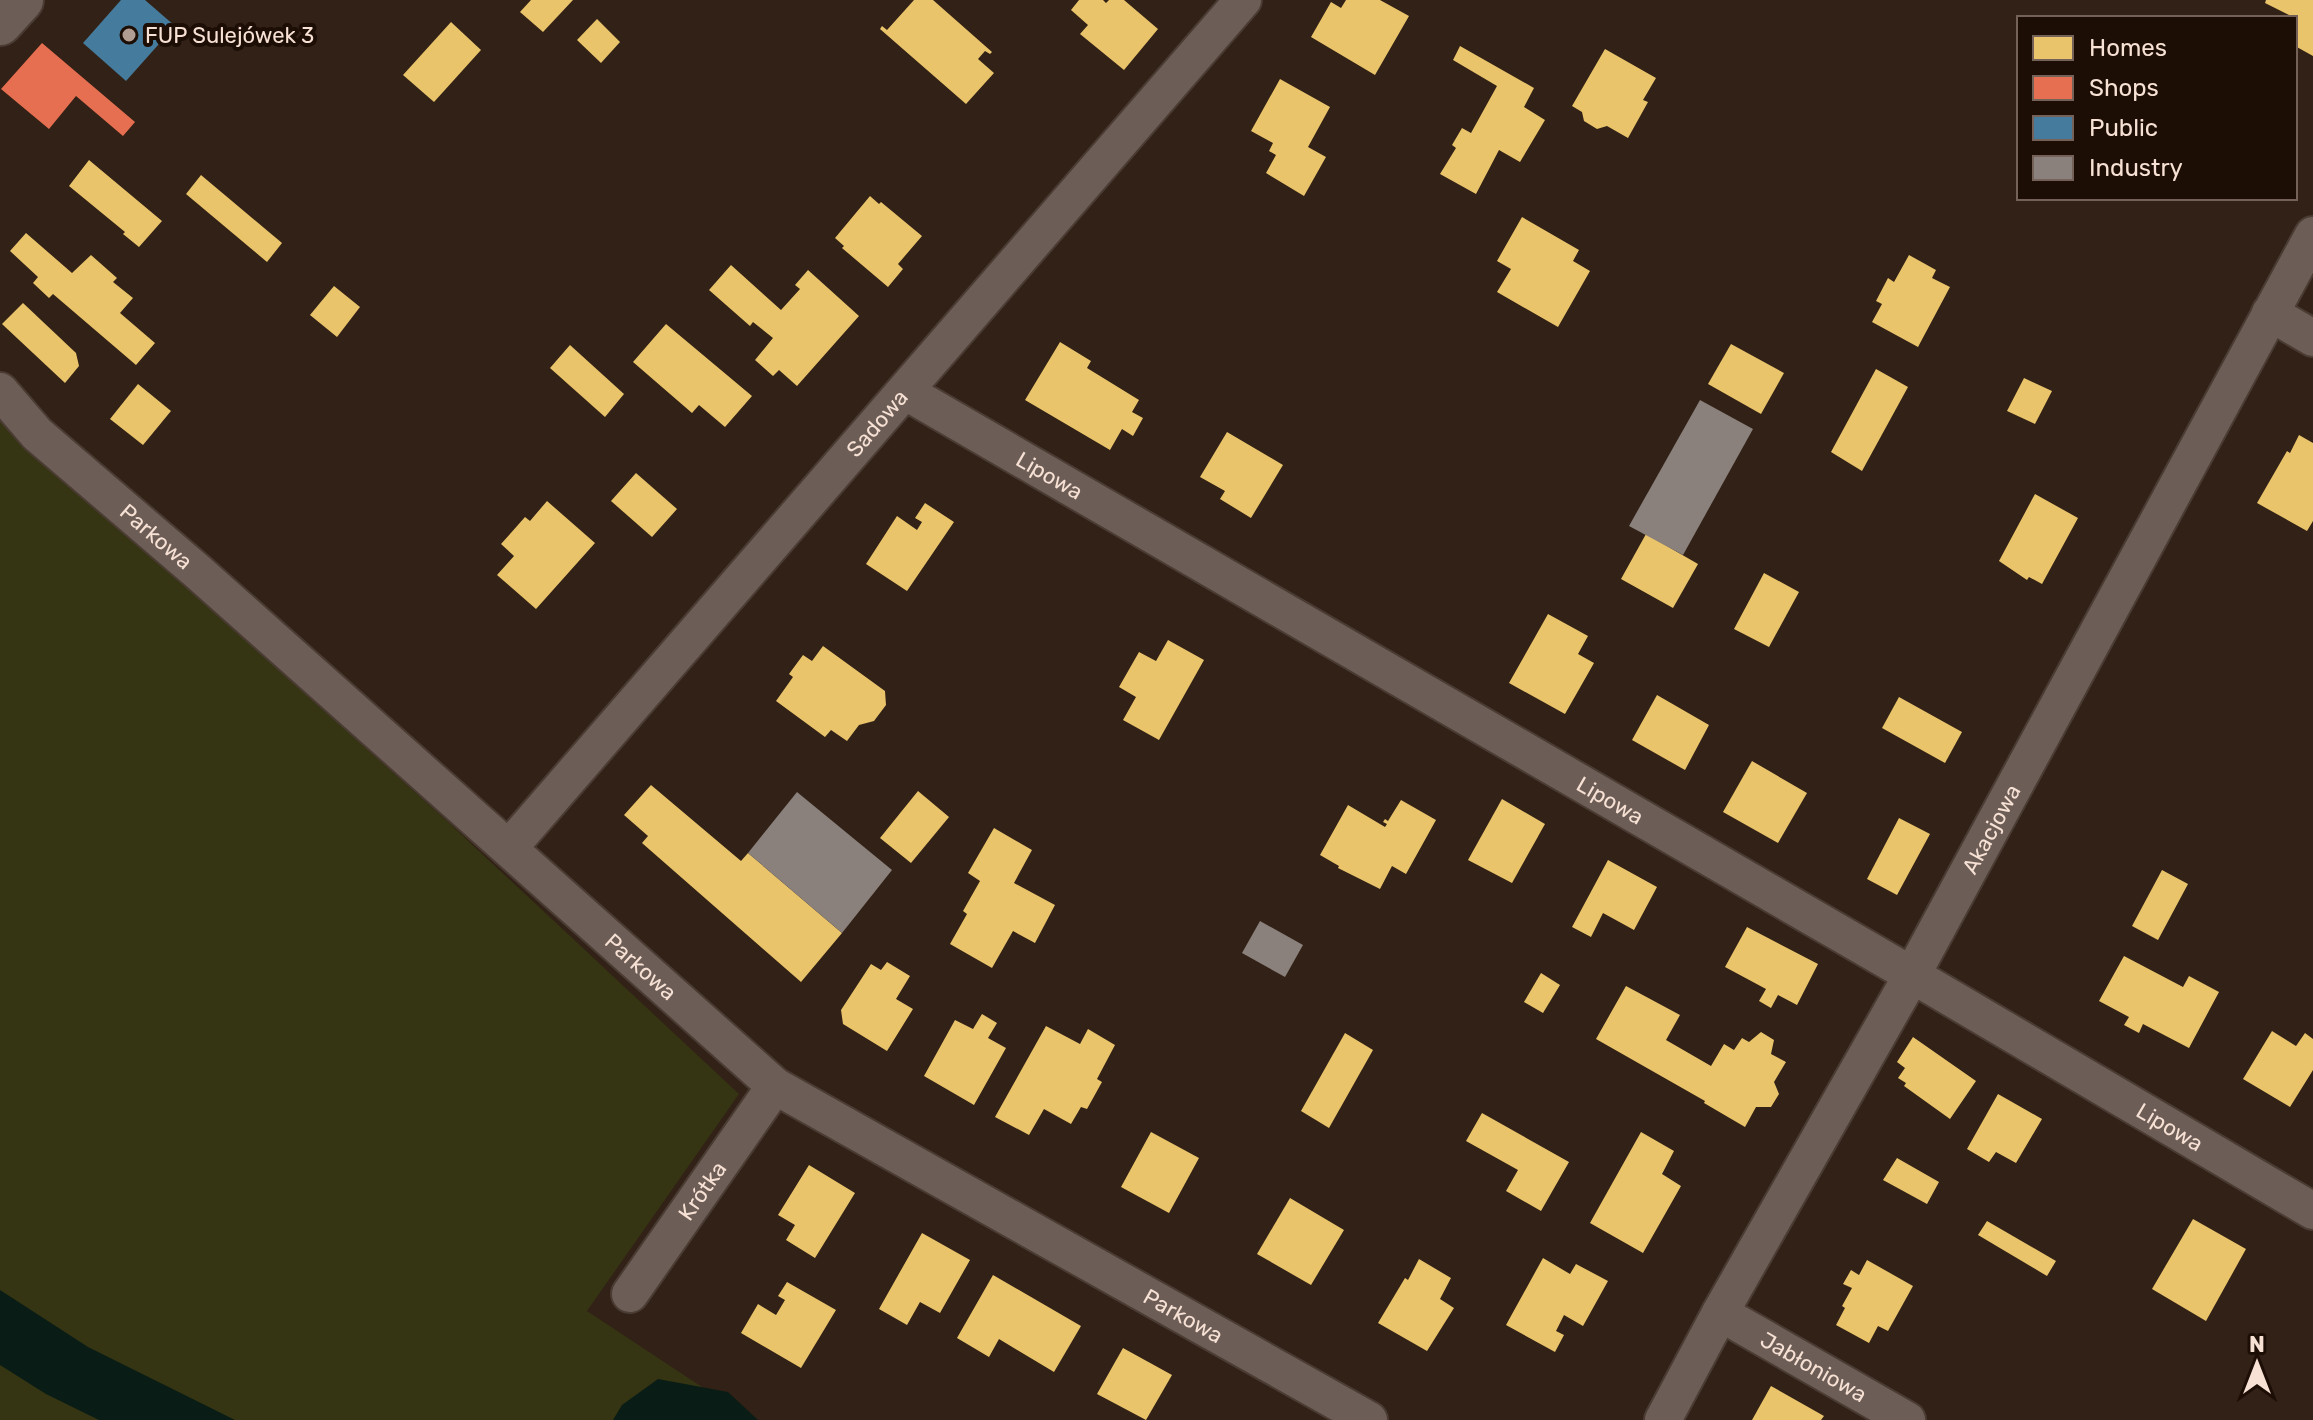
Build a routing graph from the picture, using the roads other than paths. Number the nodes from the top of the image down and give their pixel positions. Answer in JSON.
{"nodes":[{"id":1,"x":21,"y":0,"type":"edge"},
{"id":2,"x":1243,"y":0,"type":"edge"},
{"id":3,"x":0,"y":23,"type":"edge"},
{"id":4,"x":2313,"y":235,"type":"edge"},
{"id":5,"x":2270,"y":313,"type":"junction"},
{"id":6,"x":2313,"y":338,"type":"edge"},
{"id":7,"x":0,"y":391,"type":"edge"},
{"id":8,"x":906,"y":392,"type":"junction"},
{"id":9,"x":509,"y":848,"type":"junction"},
{"id":10,"x":1912,"y":975,"type":"junction"},
{"id":11,"x":775,"y":1086,"type":"junction"},
{"id":12,"x":2313,"y":1211,"type":"edge"},
{"id":13,"x":630,"y":1294,"type":"dead end"},
{"id":14,"x":1720,"y":1313,"type":"junction"},
{"id":15,"x":1369,"y":1420,"type":"edge"},
{"id":16,"x":1663,"y":1420,"type":"edge"},
{"id":17,"x":1907,"y":1420,"type":"edge"}],
"edges":[{"from":1,"to":3,"type":"main road"},
{"from":2,"to":8,"type":"street","name":"Sadowa"},
{"from":4,"to":5,"type":"street","name":"Akacjowa"},
{"from":5,"to":6,"type":"street"},
{"from":5,"to":10,"type":"street","name":"Akacjowa"},
{"from":7,"to":9,"type":"street","name":"Parkowa"},
{"from":8,"to":9,"type":"street","name":"Sadowa"},
{"from":8,"to":10,"type":"street","name":"Lipowa"},
{"from":9,"to":11,"type":"street","name":"Parkowa"},
{"from":10,"to":12,"type":"street","name":"Lipowa"},
{"from":10,"to":14,"type":"street","name":"Akacjowa"},
{"from":11,"to":13,"type":"street","name":"Krótka"},
{"from":11,"to":15,"type":"street","name":"Parkowa"},
{"from":14,"to":16,"type":"street","name":"Akacjowa"},
{"from":14,"to":17,"type":"street","name":"Jabłoniowa"}]}
